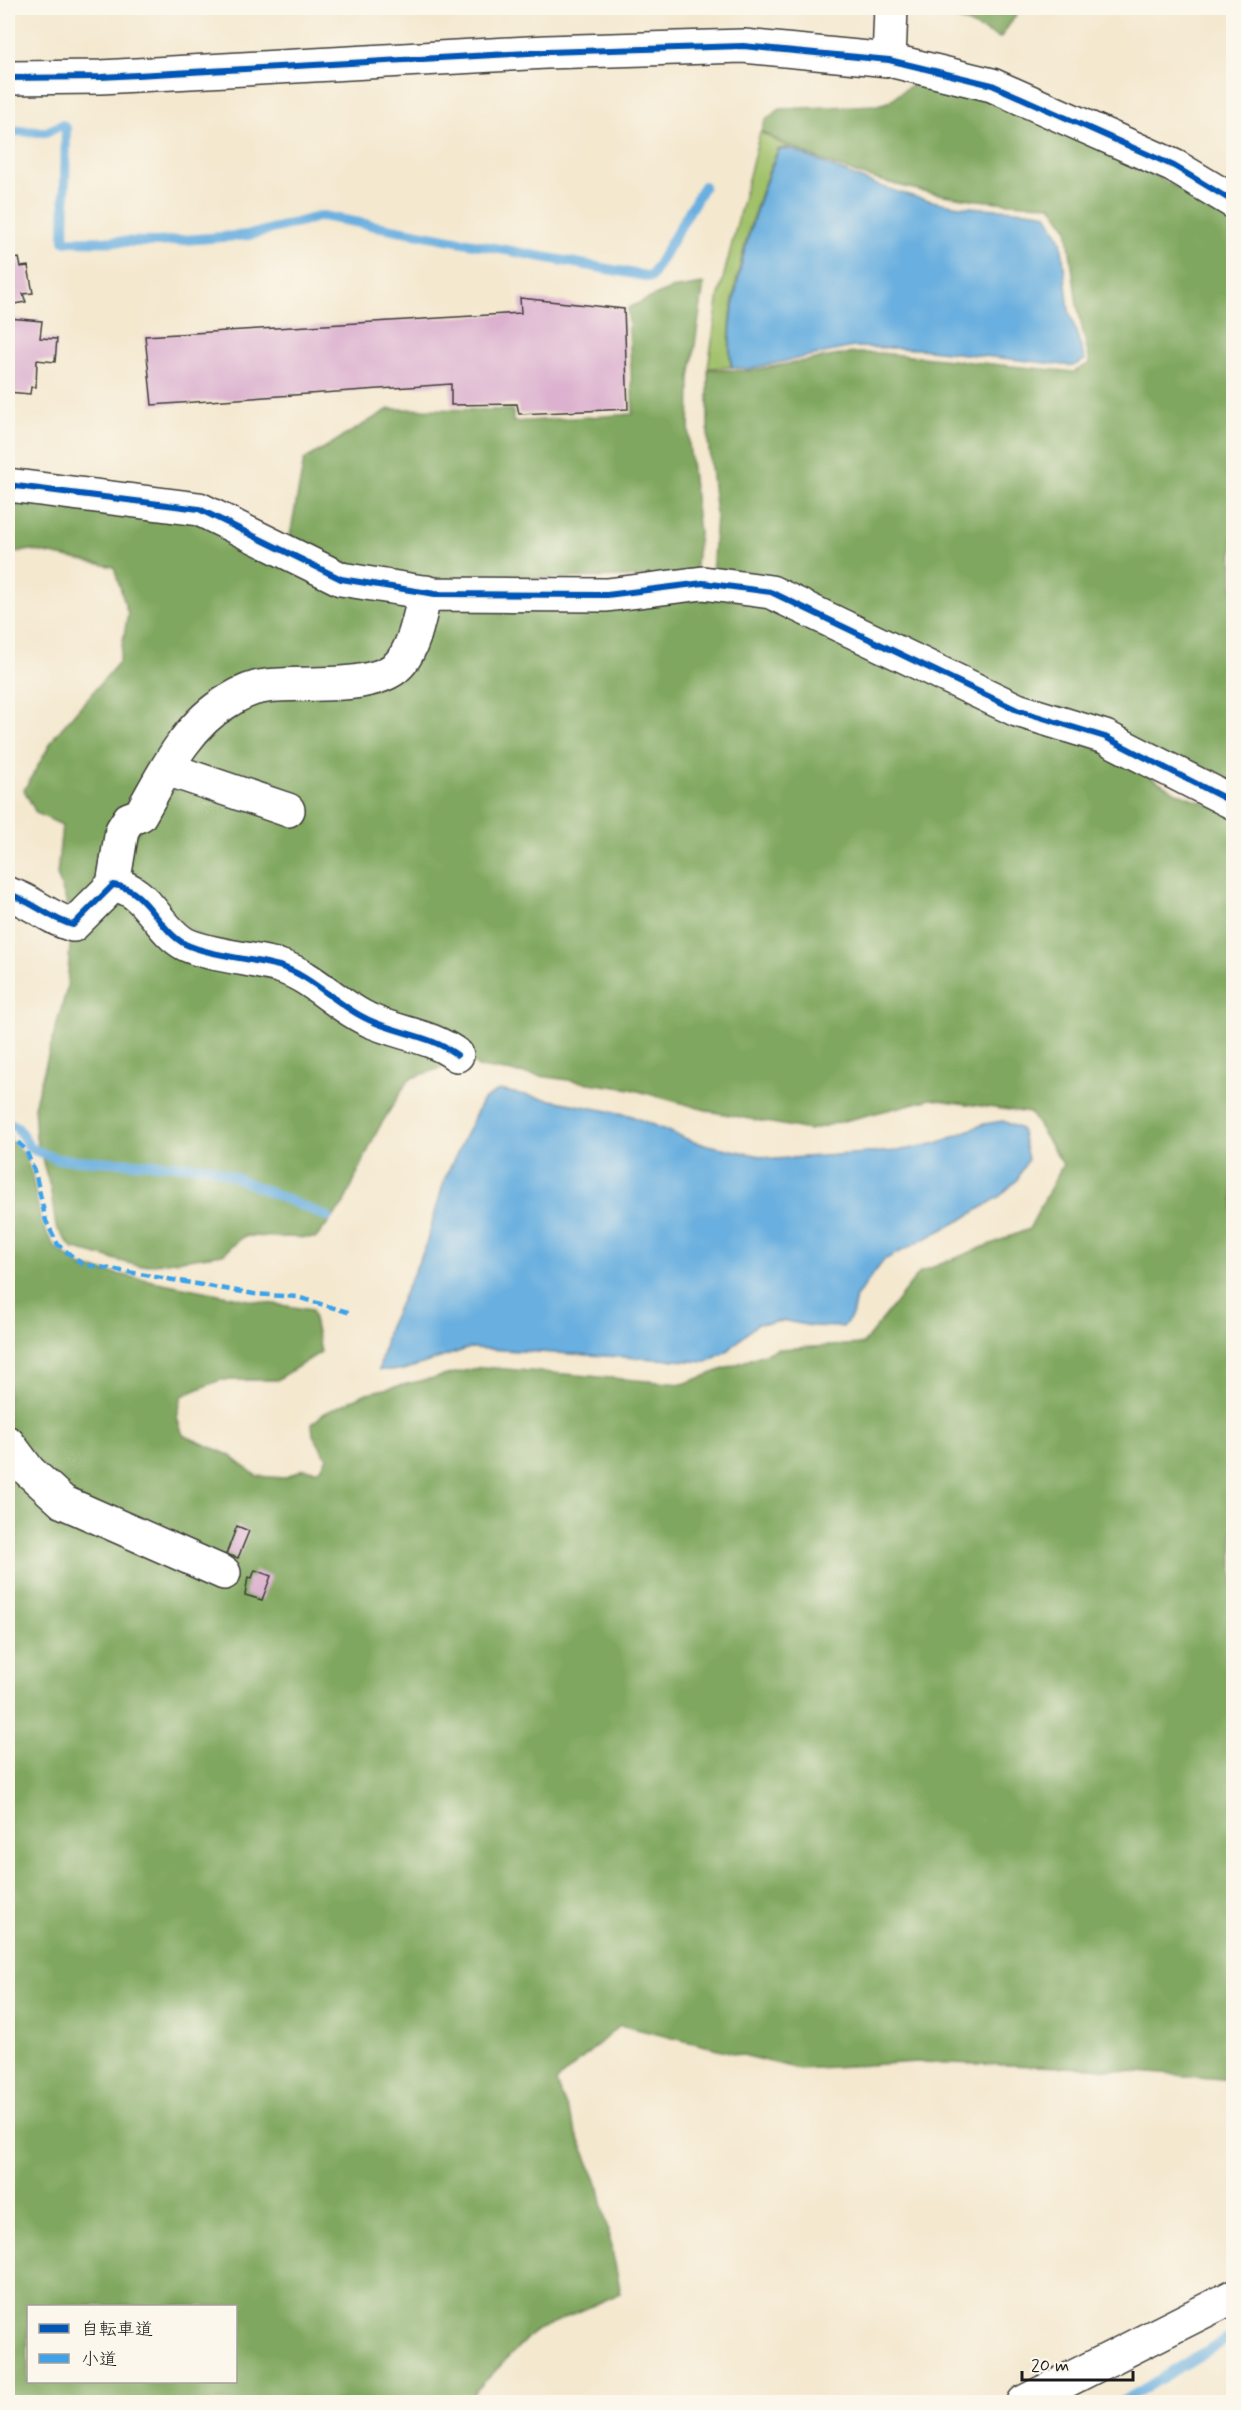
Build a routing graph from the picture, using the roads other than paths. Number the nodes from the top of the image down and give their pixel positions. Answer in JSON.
{"nodes":[{"id":1,"x":891,"y":8,"type":"edge"},
{"id":2,"x":889,"y":60,"type":"junction"},
{"id":3,"x":8,"y":78,"type":"edge"},
{"id":4,"x":1233,"y":202,"type":"edge"},
{"id":5,"x":8,"y":485,"type":"edge"},
{"id":6,"x":426,"y":592,"type":"junction"},
{"id":7,"x":168,"y":769,"type":"junction"},
{"id":8,"x":1233,"y":803,"type":"edge"},
{"id":9,"x":288,"y":810,"type":"dead end"},
{"id":10,"x":113,"y":885,"type":"junction"},
{"id":11,"x":8,"y":894,"type":"edge"},
{"id":12,"x":457,"y":1055,"type":"dead end"},
{"id":13,"x":8,"y":1443,"type":"edge"},
{"id":14,"x":224,"y":1573,"type":"dead end"},
{"id":15,"x":1233,"y":2296,"type":"edge"},
{"id":16,"x":1024,"y":2403,"type":"edge"}],
"edges":[{"from":1,"to":2,"type":"street"},
{"from":2,"to":3,"type":"street"},
{"from":2,"to":4,"type":"street"},
{"from":5,"to":6,"type":"street"},
{"from":6,"to":7,"type":"street"},
{"from":6,"to":8,"type":"street"},
{"from":7,"to":9,"type":"street"},
{"from":7,"to":10,"type":"street"},
{"from":10,"to":11,"type":"street"},
{"from":10,"to":12,"type":"street"},
{"from":13,"to":14,"type":"street"},
{"from":15,"to":16,"type":"street"}]}
